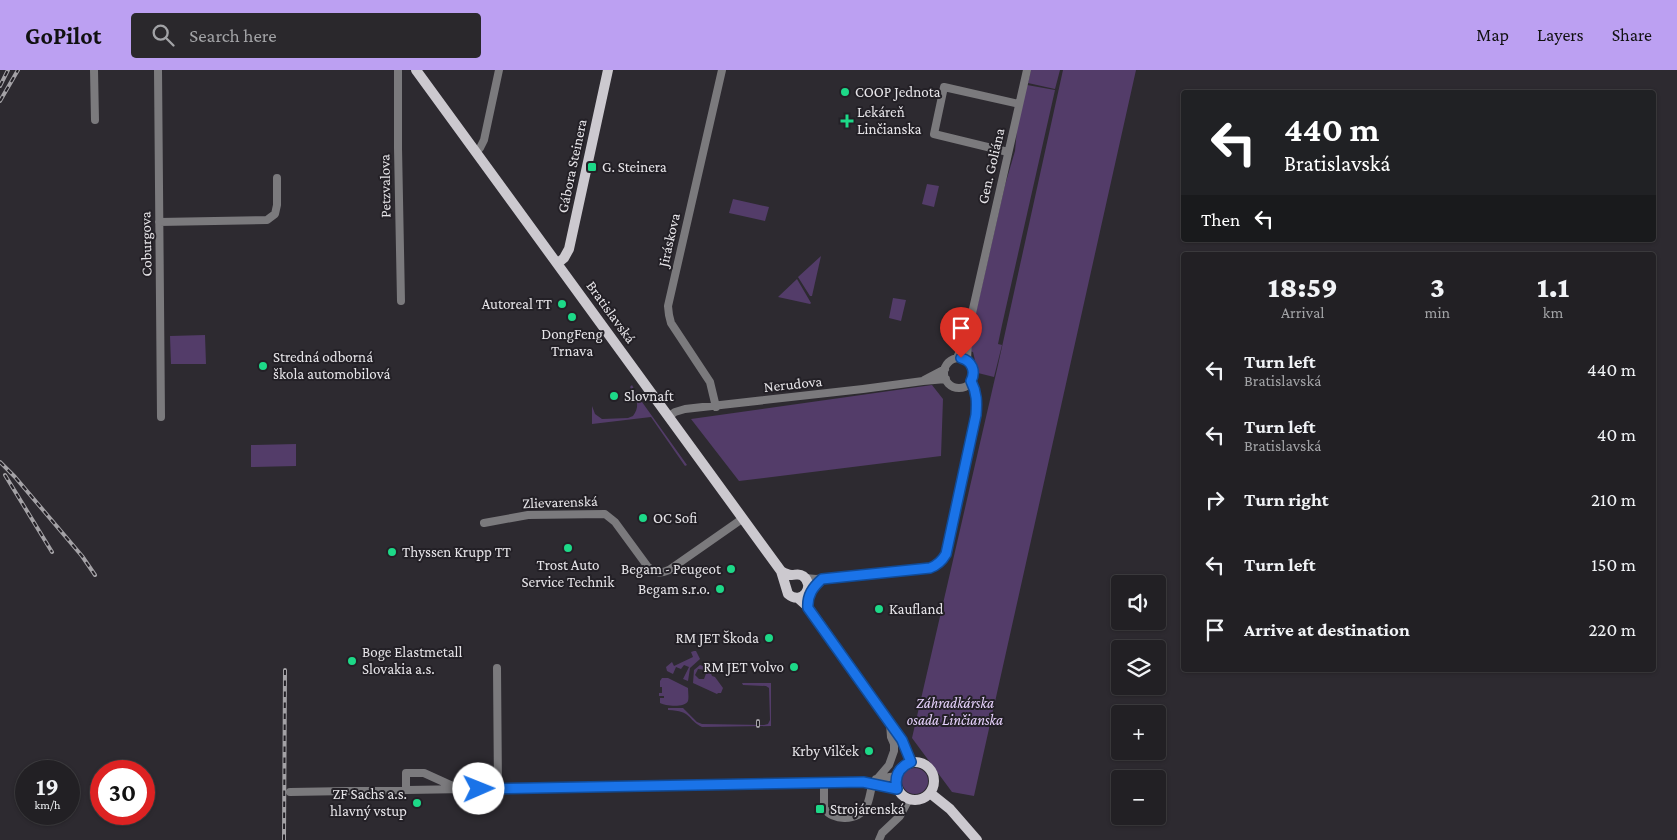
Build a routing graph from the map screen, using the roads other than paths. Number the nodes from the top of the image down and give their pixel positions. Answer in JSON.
{"nodes":[{"id":1,"x":94,"y":70,"type":"edge"},
{"id":2,"x":158,"y":70,"type":"edge"},
{"id":3,"x":398,"y":70,"type":"edge"},
{"id":4,"x":416,"y":70,"type":"edge"},
{"id":5,"x":499,"y":70,"type":"edge"},
{"id":6,"x":608,"y":70,"type":"edge"},
{"id":7,"x":722,"y":70,"type":"edge"},
{"id":8,"x":1027,"y":70,"type":"edge"},
{"id":9,"x":1019,"y":104,"type":"junction"},
{"id":10,"x":95,"y":120,"type":"dead end"},
{"id":11,"x":476,"y":151,"type":"junction"},
{"id":12,"x":1008,"y":152,"type":"junction"},
{"id":13,"x":277,"y":178,"type":"dead end"},
{"id":14,"x":159,"y":222,"type":"junction"},
{"id":15,"x":558,"y":263,"type":"junction"},
{"id":16,"x":401,"y":301,"type":"dead end"},
{"id":17,"x":968,"y":332,"type":"junction"},
{"id":18,"x":957,"y":358,"type":"junction"},
{"id":19,"x":967,"y":361,"type":"junction"},
{"id":20,"x":945,"y":369,"type":"junction"},
{"id":21,"x":946,"y":379,"type":"junction"},
{"id":22,"x":923,"y":380,"type":"junction"},
{"id":23,"x":968,"y":384,"type":"junction"},
{"id":24,"x":716,"y":407,"type":"junction"},
{"id":25,"x":162,"y":417,"type":"dead end"},
{"id":26,"x":668,"y":417,"type":"junction"},
{"id":27,"x":742,"y":519,"type":"junction"},
{"id":28,"x":484,"y":523,"type":"dead end"},
{"id":29,"x":788,"y":579,"type":"junction"},
{"id":30,"x":809,"y":585,"type":"junction"},
{"id":31,"x":807,"y":607,"type":"junction"},
{"id":32,"x":497,"y":668,"type":"dead end"},
{"id":33,"x":890,"y":723,"type":"junction"},
{"id":34,"x":911,"y":762,"type":"junction"},
{"id":35,"x":896,"y":776,"type":"junction"},
{"id":36,"x":871,"y":781,"type":"junction"},
{"id":37,"x":824,"y":783,"type":"junction"},
{"id":38,"x":498,"y":789,"type":"junction"},
{"id":39,"x":897,"y":789,"type":"junction"},
{"id":40,"x":406,"y":790,"type":"junction"},
{"id":41,"x":461,"y":790,"type":"junction"},
{"id":42,"x":290,"y":792,"type":"dead end"},
{"id":43,"x":930,"y":793,"type":"junction"},
{"id":44,"x":909,"y":799,"type":"junction"},
{"id":45,"x":878,"y":840,"type":"edge"},
{"id":46,"x":977,"y":840,"type":"edge"}],
"edges":[{"from":1,"to":10,"type":"street"},
{"from":2,"to":14,"type":"street","name":"Coburgova"},
{"from":3,"to":16,"type":"street","name":"Petzvalova"},
{"from":4,"to":11,"type":"main road","name":"Bratislavská"},
{"from":5,"to":11,"type":"street"},
{"from":6,"to":15,"type":"main road","name":"Gábora Steinera"},
{"from":7,"to":24,"type":"street","name":"Jiráskova"},
{"from":8,"to":9,"type":"street","name":"Gen. Goliána"},
{"from":9,"to":12,"type":"street","name":"Gen. Goliána"},
{"from":9,"to":12,"type":"street"},
{"from":11,"to":15,"type":"main road","name":"Bratislavská"},
{"from":12,"to":17,"type":"street","name":"Gen. Goliána"},
{"from":13,"to":14,"type":"street"},
{"from":14,"to":25,"type":"street","name":"Coburgova"},
{"from":15,"to":26,"type":"main road","name":"Bratislavská"},
{"from":17,"to":18,"type":"street"},
{"from":17,"to":19,"type":"street"},
{"from":18,"to":19,"type":"street"},
{"from":18,"to":20,"type":"street"},
{"from":19,"to":23,"type":"street"},
{"from":20,"to":21,"type":"street"},
{"from":20,"to":22,"type":"street","name":"Nerudova"},
{"from":21,"to":22,"type":"street","name":"Nerudova"},
{"from":21,"to":23,"type":"street"},
{"from":22,"to":24,"type":"street","name":"Nerudova"},
{"from":23,"to":30,"type":"street"},
{"from":24,"to":26,"type":"street","name":"Nerudova"},
{"from":26,"to":27,"type":"main road","name":"Bratislavská"},
{"from":27,"to":28,"type":"street","name":"Zlievarenská"},
{"from":27,"to":29,"type":"main road","name":"Bratislavská"},
{"from":29,"to":30,"type":"main road","name":"Bratislavská"},
{"from":29,"to":30,"type":"main road","name":"Bratislavská"},
{"from":30,"to":31,"type":"main road"},
{"from":30,"to":31,"type":"street"},
{"from":31,"to":33,"type":"main road"},
{"from":32,"to":38,"type":"street"},
{"from":33,"to":34,"type":"main road"},
{"from":33,"to":36,"type":"street"},
{"from":34,"to":35,"type":"main road"},
{"from":34,"to":43,"type":"main road"},
{"from":35,"to":36,"type":"street"},
{"from":35,"to":39,"type":"main road"},
{"from":36,"to":37,"type":"street"},
{"from":36,"to":37,"type":"street"},
{"from":36,"to":39,"type":"street"},
{"from":37,"to":38,"type":"street"},
{"from":38,"to":41,"type":"street"},
{"from":39,"to":44,"type":"main road"},
{"from":40,"to":41,"type":"street"},
{"from":40,"to":41,"type":"street"},
{"from":40,"to":42,"type":"street"},
{"from":43,"to":44,"type":"main road"},
{"from":43,"to":46,"type":"main road"},
{"from":44,"to":45,"type":"street"}]}
